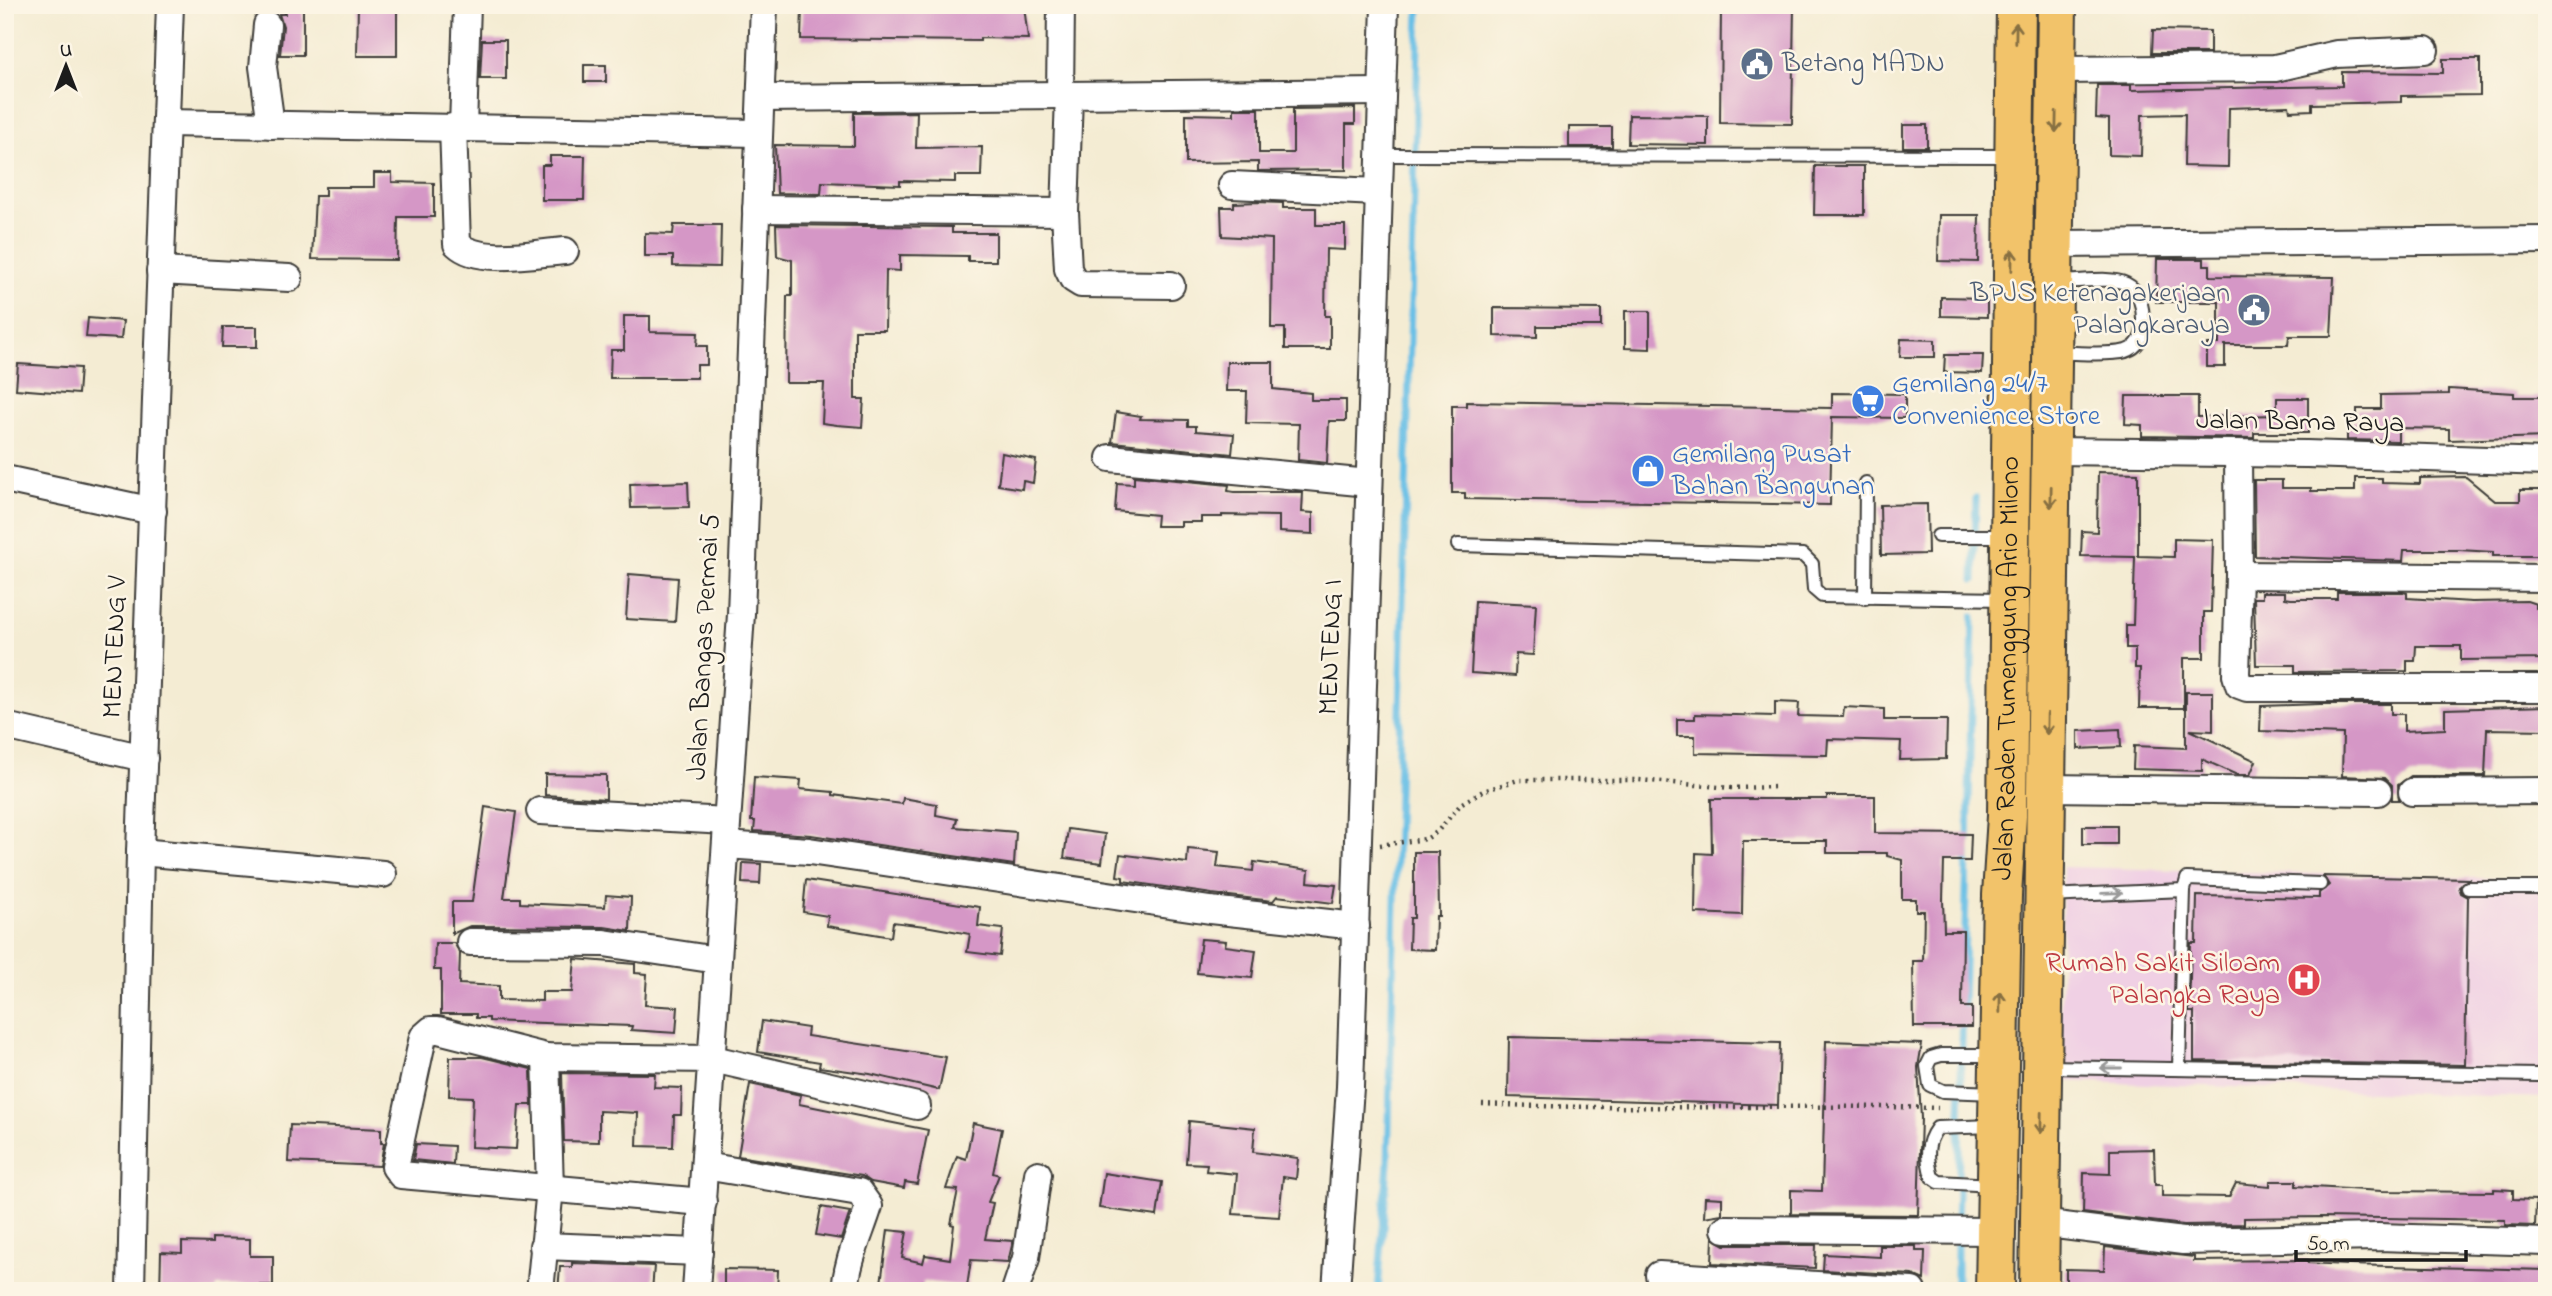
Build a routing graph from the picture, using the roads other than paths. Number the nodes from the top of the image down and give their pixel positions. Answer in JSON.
{"nodes":[{"id":1,"x":170,"y":5,"type":"edge"},
{"id":2,"x":467,"y":5,"type":"edge"},
{"id":3,"x":764,"y":5,"type":"edge"},
{"id":4,"x":1061,"y":5,"type":"edge"},
{"id":5,"x":1385,"y":5,"type":"edge"},
{"id":6,"x":2016,"y":5,"type":"edge"},
{"id":7,"x":2057,"y":5,"type":"edge"},
{"id":8,"x":267,"y":25,"type":"dead end"},
{"id":9,"x":2425,"y":50,"type":"dead end"},
{"id":10,"x":2057,"y":70,"type":"junction"},
{"id":11,"x":1381,"y":92,"type":"junction"},
{"id":12,"x":1065,"y":96,"type":"junction"},
{"id":13,"x":761,"y":98,"type":"junction"},
{"id":14,"x":166,"y":123,"type":"junction"},
{"id":15,"x":271,"y":125,"type":"junction"},
{"id":16,"x":458,"y":127,"type":"junction"},
{"id":17,"x":760,"y":133,"type":"junction"},
{"id":18,"x":1379,"y":155,"type":"junction"},
{"id":19,"x":2013,"y":156,"type":"junction"},
{"id":20,"x":1232,"y":185,"type":"dead end"},
{"id":21,"x":1377,"y":192,"type":"junction"},
{"id":22,"x":756,"y":209,"type":"junction"},
{"id":23,"x":1065,"y":212,"type":"junction"},
{"id":24,"x":2547,"y":240,"type":"edge"},
{"id":25,"x":2054,"y":244,"type":"junction"},
{"id":26,"x":565,"y":251,"type":"dead end"},
{"id":27,"x":160,"y":271,"type":"junction"},
{"id":28,"x":289,"y":278,"type":"dead end"},
{"id":29,"x":2053,"y":283,"type":"junction"},
{"id":30,"x":1171,"y":285,"type":"dead end"},
{"id":31,"x":2052,"y":353,"type":"junction"},
{"id":32,"x":2051,"y":451,"type":"junction"},
{"id":33,"x":2238,"y":453,"type":"junction"},
{"id":34,"x":1110,"y":458,"type":"dead end"},
{"id":35,"x":2547,"y":462,"type":"edge"},
{"id":36,"x":5,"y":479,"type":"edge"},
{"id":37,"x":1369,"y":483,"type":"junction"},
{"id":38,"x":1866,"y":483,"type":"dead end"},
{"id":39,"x":153,"y":511,"type":"junction"},
{"id":40,"x":1938,"y":536,"type":"dead end"},
{"id":41,"x":2009,"y":536,"type":"junction"},
{"id":42,"x":1458,"y":545,"type":"dead end"},
{"id":43,"x":2239,"y":575,"type":"junction"},
{"id":44,"x":2547,"y":578,"type":"edge"},
{"id":45,"x":1865,"y":598,"type":"junction"},
{"id":46,"x":2008,"y":599,"type":"junction"},
{"id":47,"x":2547,"y":688,"type":"edge"},
{"id":48,"x":5,"y":726,"type":"edge"},
{"id":49,"x":144,"y":758,"type":"junction"},
{"id":50,"x":2046,"y":788,"type":"junction"},
{"id":51,"x":2547,"y":791,"type":"edge"},
{"id":52,"x":2378,"y":792,"type":"dead end"},
{"id":53,"x":2412,"y":792,"type":"dead end"},
{"id":54,"x":540,"y":811,"type":"dead end"},
{"id":55,"x":726,"y":833,"type":"junction"},
{"id":56,"x":140,"y":852,"type":"junction"},
{"id":57,"x":383,"y":874,"type":"dead end"},
{"id":58,"x":2320,"y":884,"type":"dead end"},
{"id":59,"x":2468,"y":888,"type":"dead end"},
{"id":60,"x":2547,"y":888,"type":"edge"},
{"id":61,"x":2184,"y":890,"type":"junction"},
{"id":62,"x":2002,"y":895,"type":"junction"},
{"id":63,"x":2043,"y":896,"type":"junction"},
{"id":64,"x":1356,"y":926,"type":"junction"},
{"id":65,"x":470,"y":942,"type":"dead end"},
{"id":66,"x":717,"y":960,"type":"junction"},
{"id":67,"x":2000,"y":1055,"type":"junction"},
{"id":68,"x":546,"y":1057,"type":"junction"},
{"id":69,"x":713,"y":1059,"type":"junction"},
{"id":70,"x":2042,"y":1067,"type":"junction"},
{"id":71,"x":2179,"y":1068,"type":"junction"},
{"id":72,"x":2547,"y":1070,"type":"edge"},
{"id":73,"x":917,"y":1106,"type":"dead end"},
{"id":74,"x":1999,"y":1109,"type":"junction"},
{"id":75,"x":705,"y":1166,"type":"junction"},
{"id":76,"x":1038,"y":1174,"type":"dead end"},
{"id":77,"x":1997,"y":1185,"type":"junction"},
{"id":78,"x":550,"y":1188,"type":"junction"},
{"id":79,"x":702,"y":1202,"type":"junction"},
{"id":80,"x":2040,"y":1223,"type":"junction"},
{"id":81,"x":1725,"y":1229,"type":"dead end"},
{"id":82,"x":1996,"y":1231,"type":"junction"},
{"id":83,"x":2547,"y":1242,"type":"edge"},
{"id":84,"x":543,"y":1246,"type":"junction"},
{"id":85,"x":699,"y":1252,"type":"junction"},
{"id":86,"x":1659,"y":1275,"type":"dead end"},
{"id":87,"x":131,"y":1291,"type":"edge"},
{"id":88,"x":540,"y":1291,"type":"edge"},
{"id":89,"x":696,"y":1291,"type":"edge"},
{"id":90,"x":845,"y":1291,"type":"edge"},
{"id":91,"x":1015,"y":1291,"type":"edge"},
{"id":92,"x":1336,"y":1291,"type":"edge"},
{"id":93,"x":1912,"y":1291,"type":"edge"},
{"id":94,"x":1995,"y":1291,"type":"edge"},
{"id":95,"x":2039,"y":1291,"type":"edge"}],
"edges":[{"from":1,"to":14,"type":"street","name":"MENTENG V"},
{"from":2,"to":16,"type":"street"},
{"from":3,"to":13,"type":"street","name":"Jalan Bangas Permai 5"},
{"from":4,"to":12,"type":"street"},
{"from":5,"to":11,"type":"street","name":"MENTENG I"},
{"from":19,"to":6,"type":"highway","name":"Jalan Raden Tumenggung Ario Milono","one_way":true},
{"from":7,"to":10,"type":"highway","name":"Jalan Raden Tumenggung Ario Milono"},
{"from":8,"to":15,"type":"street"},
{"from":9,"to":10,"type":"street"},
{"from":10,"to":25,"type":"highway","name":"Jalan Raden Tumenggung Ario Milono","one_way":true},
{"from":11,"to":12,"type":"street"},
{"from":11,"to":18,"type":"street","name":"MENTENG I"},
{"from":12,"to":13,"type":"street"},
{"from":12,"to":23,"type":"street"},
{"from":13,"to":17,"type":"street","name":"Jalan Bangas Permai 5"},
{"from":14,"to":15,"type":"street"},
{"from":14,"to":27,"type":"street","name":"MENTENG V"},
{"from":15,"to":16,"type":"street"},
{"from":16,"to":17,"type":"street"},
{"from":16,"to":26,"type":"street"},
{"from":17,"to":22,"type":"street","name":"Jalan Bangas Permai 5"},
{"from":18,"to":19,"type":"lane"},
{"from":18,"to":21,"type":"street","name":"MENTENG I"},
{"from":41,"to":19,"type":"highway","name":"Jalan Raden Tumenggung Ario Milono","one_way":true},
{"from":20,"to":21,"type":"street"},
{"from":21,"to":37,"type":"street","name":"MENTENG I"},
{"from":22,"to":23,"type":"street"},
{"from":22,"to":55,"type":"street","name":"Jalan Bangas Permai 5"},
{"from":23,"to":30,"type":"street"},
{"from":24,"to":25,"type":"street"},
{"from":25,"to":29,"type":"highway","name":"Jalan Raden Tumenggung Ario Milono"},
{"from":27,"to":28,"type":"street"},
{"from":27,"to":39,"type":"street","name":"MENTENG V"},
{"from":29,"to":31,"type":"highway","name":"Jalan Raden Tumenggung Ario Milono"},
{"from":29,"to":31,"type":"lane"},
{"from":31,"to":32,"type":"highway","name":"Jalan Raden Tumenggung Ario Milono"},
{"from":32,"to":33,"type":"street","name":"Jalan Bama Raya"},
{"from":32,"to":50,"type":"highway","name":"Jalan Raden Tumenggung Ario Milono","one_way":true},
{"from":33,"to":35,"type":"street","name":"Jalan Bama Raya"},
{"from":33,"to":43,"type":"street"},
{"from":34,"to":37,"type":"street"},
{"from":36,"to":39,"type":"street"},
{"from":37,"to":64,"type":"street","name":"MENTENG I"},
{"from":38,"to":45,"type":"lane"},
{"from":39,"to":49,"type":"street","name":"MENTENG V"},
{"from":40,"to":41,"type":"lane"},
{"from":41,"to":46,"type":"highway","name":"Jalan Raden Tumenggung Ario Milono"},
{"from":42,"to":45,"type":"lane"},
{"from":43,"to":44,"type":"street"},
{"from":43,"to":47,"type":"street"},
{"from":45,"to":46,"type":"lane"},
{"from":46,"to":62,"type":"highway","name":"Jalan Raden Tumenggung Ario Milono"},
{"from":48,"to":49,"type":"street"},
{"from":49,"to":56,"type":"street","name":"MENTENG V"},
{"from":50,"to":52,"type":"street"},
{"from":50,"to":63,"type":"highway","name":"Jalan Raden Tumenggung Ario Milono"},
{"from":51,"to":53,"type":"street"},
{"from":54,"to":55,"type":"street"},
{"from":55,"to":64,"type":"street"},
{"from":55,"to":66,"type":"street","name":"Jalan Bangas Permai 5"},
{"from":56,"to":57,"type":"street"},
{"from":56,"to":87,"type":"street","name":"MENTENG V"},
{"from":58,"to":61,"type":"lane"},
{"from":59,"to":60,"type":"lane"},
{"from":63,"to":61,"type":"lane","one_way":true},
{"from":61,"to":71,"type":"lane"},
{"from":62,"to":63,"type":"highway"},
{"from":67,"to":62,"type":"highway","name":"Jalan Raden Tumenggung Ario Milono","one_way":true},
{"from":63,"to":70,"type":"highway","name":"Jalan Raden Tumenggung Ario Milono"},
{"from":64,"to":92,"type":"street","name":"MENTENG I"},
{"from":65,"to":66,"type":"street"},
{"from":66,"to":69,"type":"street","name":"Jalan Bangas Permai 5"},
{"from":67,"to":74,"type":"highway","name":"Jalan Raden Tumenggung Ario Milono"},
{"from":67,"to":74,"type":"lane"},
{"from":68,"to":69,"type":"street"},
{"from":68,"to":78,"type":"street"},
{"from":68,"to":78,"type":"street"},
{"from":69,"to":73,"type":"street"},
{"from":69,"to":75,"type":"street","name":"Jalan Bangas Permai 5"},
{"from":71,"to":70,"type":"lane","one_way":true},
{"from":70,"to":80,"type":"highway","name":"Jalan Raden Tumenggung Ario Milono","one_way":true},
{"from":71,"to":72,"type":"lane"},
{"from":74,"to":77,"type":"highway","name":"Jalan Raden Tumenggung Ario Milono"},
{"from":74,"to":77,"type":"lane"},
{"from":75,"to":79,"type":"street","name":"Jalan Bangas Permai 5"},
{"from":75,"to":90,"type":"street"},
{"from":76,"to":91,"type":"street"},
{"from":77,"to":82,"type":"highway","name":"Jalan Raden Tumenggung Ario Milono"},
{"from":78,"to":79,"type":"street"},
{"from":78,"to":84,"type":"street"},
{"from":79,"to":85,"type":"street","name":"Jalan Bangas Permai 5"},
{"from":80,"to":83,"type":"street"},
{"from":80,"to":95,"type":"highway","name":"Jalan Raden Tumenggung Ario Milono"},
{"from":81,"to":82,"type":"street"},
{"from":82,"to":94,"type":"highway","name":"Jalan Raden Tumenggung Ario Milono"},
{"from":84,"to":85,"type":"street"},
{"from":84,"to":88,"type":"street"},
{"from":85,"to":89,"type":"street","name":"Jalan Bangas Permai 5"},
{"from":86,"to":93,"type":"street"}]}
